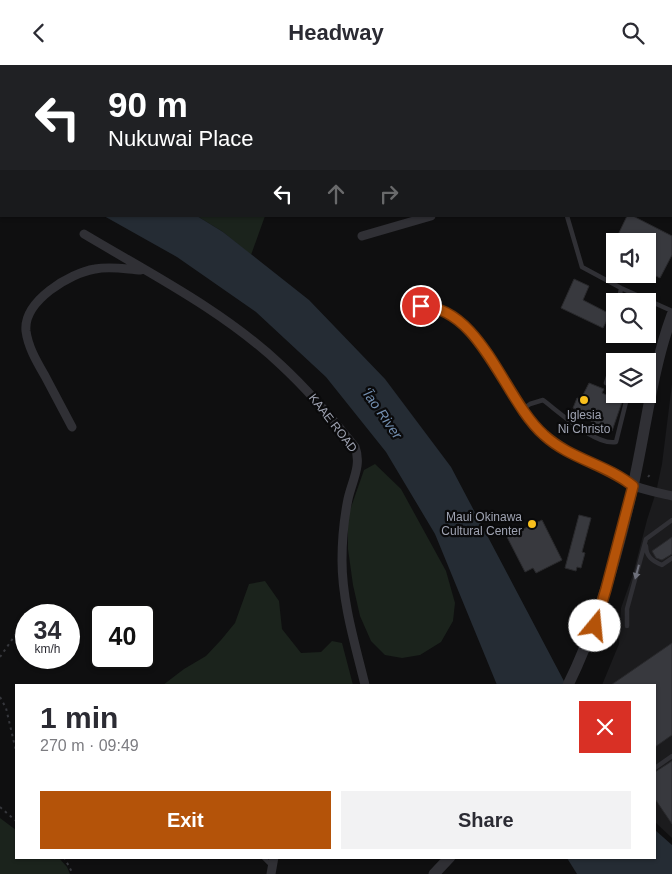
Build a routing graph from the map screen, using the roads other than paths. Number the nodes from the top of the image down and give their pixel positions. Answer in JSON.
{"nodes":[{"id":1,"x":428,"y":217,"type":"edge"},
{"id":2,"x":567,"y":217,"type":"edge"},
{"id":3,"x":84,"y":234,"type":"dead end"},
{"id":4,"x":362,"y":236,"type":"dead end"},
{"id":5,"x":144,"y":270,"type":"junction"},
{"id":6,"x":620,"y":288,"type":"junction"},
{"id":7,"x":620,"y":293,"type":"edge"},
{"id":8,"x":421,"y":306,"type":"dead end"},
{"id":9,"x":672,"y":313,"type":"edge"},
{"id":10,"x":656,"y":361,"type":"edge"},
{"id":11,"x":626,"y":403,"type":"edge"},
{"id":12,"x":646,"y":403,"type":"edge"},
{"id":13,"x":522,"y":410,"type":"junction"},
{"id":14,"x":72,"y":427,"type":"dead end"},
{"id":15,"x":633,"y":486,"type":"junction"},
{"id":16,"x":672,"y":496,"type":"edge"},
{"id":17,"x":672,"y":520,"type":"edge"},
{"id":18,"x":646,"y":539,"type":"junction"},
{"id":19,"x":672,"y":558,"type":"edge"},
{"id":20,"x":627,"y":626,"type":"dead end"},
{"id":21,"x":365,"y":684,"type":"edge"},
{"id":22,"x":568,"y":684,"type":"edge"},
{"id":23,"x":672,"y":756,"type":"edge"},
{"id":24,"x":656,"y":767,"type":"edge"},
{"id":25,"x":448,"y":859,"type":"edge"},
{"id":26,"x":434,"y":874,"type":"edge"}],
"edges":[{"from":1,"to":4,"type":"street"},
{"from":2,"to":6,"type":"lane"},
{"from":3,"to":5,"type":"street","name":"KAAE ROAD"},
{"from":5,"to":14,"type":"street","name":"KAAE ROAD"},
{"from":5,"to":21,"type":"street","name":"KAAE ROAD"},
{"from":6,"to":7,"type":"lane"},
{"from":6,"to":9,"type":"lane"},
{"from":8,"to":13,"type":"street"},
{"from":9,"to":10,"type":"street"},
{"from":11,"to":13,"type":"lane"},
{"from":12,"to":15,"type":"street"},
{"from":13,"to":15,"type":"street"},
{"from":15,"to":16,"type":"street"},
{"from":15,"to":22,"type":"street"},
{"from":17,"to":18,"type":"lane"},
{"from":18,"to":19,"type":"lane"},
{"from":18,"to":20,"type":"lane","one_way":true},
{"from":23,"to":24,"type":"lane"},
{"from":25,"to":26,"type":"street"}]}
